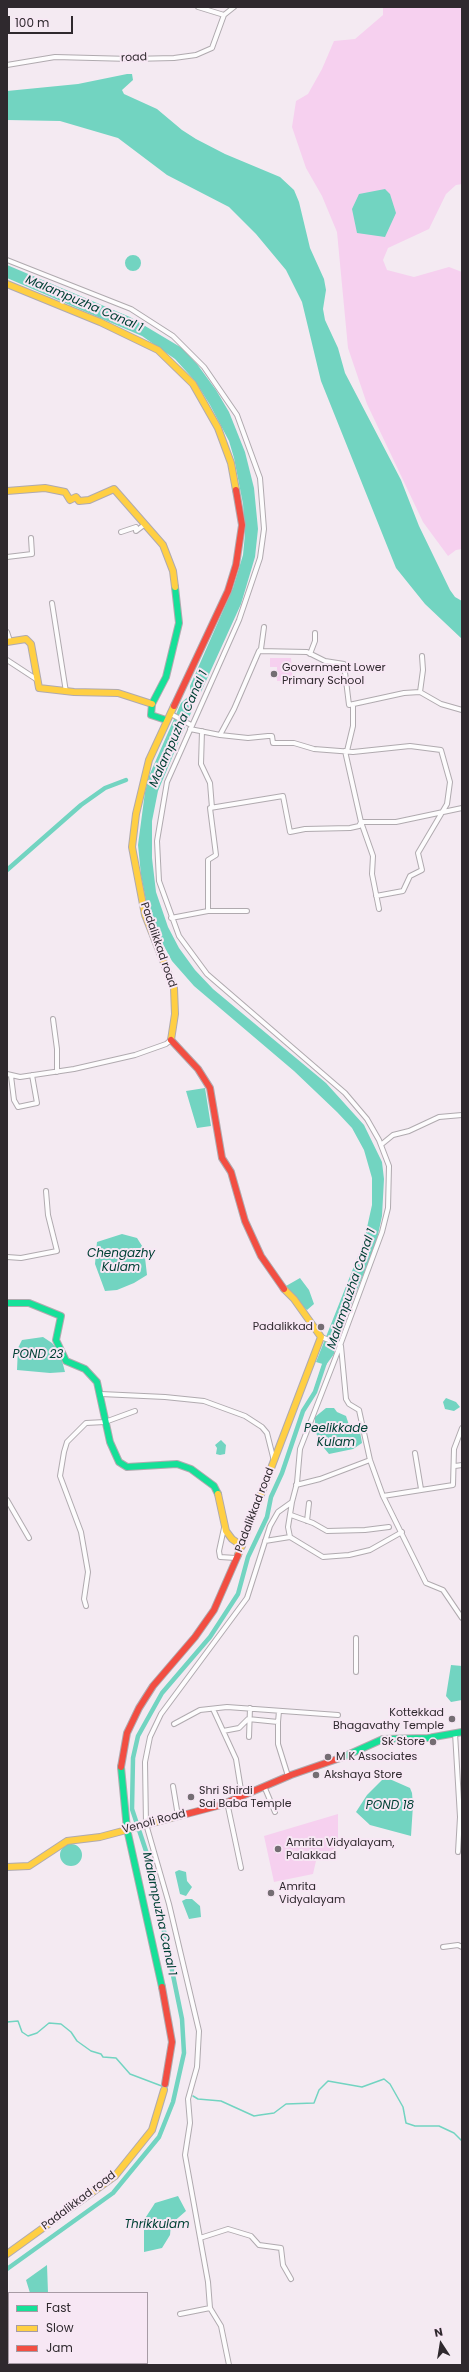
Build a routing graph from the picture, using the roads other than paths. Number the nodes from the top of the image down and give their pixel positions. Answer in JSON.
{"nodes":[{"id":1,"x":198,"y":7,"type":"edge"},
{"id":2,"x":234,"y":7,"type":"edge"},
{"id":3,"x":224,"y":15,"type":"junction"},
{"id":4,"x":7,"y":65,"type":"edge"},
{"id":5,"x":7,"y":260,"type":"edge"},
{"id":6,"x":7,"y":284,"type":"edge"},
{"id":7,"x":7,"y":491,"type":"edge"},
{"id":8,"x":149,"y":527,"type":"junction"},
{"id":9,"x":121,"y":532,"type":"dead end"},
{"id":10,"x":31,"y":538,"type":"dead end"},
{"id":11,"x":7,"y":557,"type":"edge"},
{"id":12,"x":52,"y":603,"type":"dead end"},
{"id":13,"x":264,"y":627,"type":"dead end"},
{"id":14,"x":7,"y":632,"type":"edge"},
{"id":15,"x":315,"y":633,"type":"dead end"},
{"id":16,"x":9,"y":641,"type":"edge"},
{"id":17,"x":259,"y":651,"type":"junction"},
{"id":18,"x":310,"y":654,"type":"junction"},
{"id":19,"x":422,"y":656,"type":"dead end"},
{"id":20,"x":7,"y":660,"type":"edge"},
{"id":21,"x":36,"y":680,"type":"junction"},
{"id":22,"x":66,"y":692,"type":"junction"},
{"id":23,"x":420,"y":692,"type":"junction"},
{"id":24,"x":152,"y":704,"type":"junction"},
{"id":25,"x":353,"y":704,"type":"junction"},
{"id":26,"x":462,"y":710,"type":"edge"},
{"id":27,"x":170,"y":714,"type":"junction"},
{"id":28,"x":166,"y":720,"type":"junction"},
{"id":29,"x":191,"y":727,"type":"junction"},
{"id":30,"x":202,"y":731,"type":"junction"},
{"id":31,"x":220,"y":735,"type":"junction"},
{"id":32,"x":345,"y":751,"type":"junction"},
{"id":33,"x":212,"y":808,"type":"junction"},
{"id":34,"x":462,"y":808,"type":"edge"},
{"id":35,"x":444,"y":810,"type":"junction"},
{"id":36,"x":362,"y":822,"type":"junction"},
{"id":37,"x":376,"y":896,"type":"junction"},
{"id":38,"x":378,"y":910,"type":"dead end"},
{"id":39,"x":208,"y":911,"type":"junction"},
{"id":40,"x":247,"y":911,"type":"dead end"},
{"id":41,"x":171,"y":918,"type":"junction"},
{"id":42,"x":53,"y":1019,"type":"dead end"},
{"id":43,"x":171,"y":1040,"type":"junction"},
{"id":44,"x":57,"y":1072,"type":"junction"},
{"id":45,"x":9,"y":1075,"type":"edge"},
{"id":46,"x":32,"y":1075,"type":"junction"},
{"id":47,"x":462,"y":1115,"type":"edge"},
{"id":48,"x":382,"y":1144,"type":"junction"},
{"id":49,"x":46,"y":1192,"type":"dead end"},
{"id":50,"x":7,"y":1257,"type":"edge"},
{"id":51,"x":7,"y":1303,"type":"edge"},
{"id":52,"x":321,"y":1336,"type":"junction"},
{"id":53,"x":340,"y":1344,"type":"junction"},
{"id":54,"x":101,"y":1394,"type":"junction"},
{"id":55,"x":135,"y":1411,"type":"dead end"},
{"id":56,"x":105,"y":1422,"type":"junction"},
{"id":57,"x":462,"y":1428,"type":"edge"},
{"id":58,"x":415,"y":1453,"type":"dead end"},
{"id":59,"x":370,"y":1460,"type":"junction"},
{"id":60,"x":274,"y":1461,"type":"junction"},
{"id":61,"x":462,"y":1465,"type":"edge"},
{"id":62,"x":455,"y":1466,"type":"junction"},
{"id":63,"x":296,"y":1485,"type":"junction"},
{"id":64,"x":421,"y":1489,"type":"junction"},
{"id":65,"x":383,"y":1496,"type":"junction"},
{"id":66,"x":7,"y":1500,"type":"edge"},
{"id":67,"x":292,"y":1502,"type":"junction"},
{"id":68,"x":309,"y":1503,"type":"dead end"},
{"id":69,"x":291,"y":1516,"type":"junction"},
{"id":70,"x":307,"y":1520,"type":"junction"},
{"id":71,"x":224,"y":1526,"type":"junction"},
{"id":72,"x":389,"y":1527,"type":"dead end"},
{"id":73,"x":402,"y":1532,"type":"junction"},
{"id":74,"x":290,"y":1537,"type":"junction"},
{"id":75,"x":30,"y":1538,"type":"dead end"},
{"id":76,"x":265,"y":1541,"type":"junction"},
{"id":77,"x":242,"y":1546,"type":"junction"},
{"id":78,"x":236,"y":1558,"type":"junction"},
{"id":79,"x":86,"y":1606,"type":"dead end"},
{"id":80,"x":462,"y":1618,"type":"edge"},
{"id":81,"x":356,"y":1638,"type":"dead end"},
{"id":82,"x":356,"y":1672,"type":"dead end"},
{"id":83,"x":250,"y":1708,"type":"junction"},
{"id":84,"x":213,"y":1709,"type":"junction"},
{"id":85,"x":279,"y":1711,"type":"junction"},
{"id":86,"x":338,"y":1715,"type":"dead end"},
{"id":87,"x":248,"y":1719,"type":"junction"},
{"id":88,"x":278,"y":1722,"type":"junction"},
{"id":89,"x":174,"y":1724,"type":"dead end"},
{"id":90,"x":223,"y":1731,"type":"junction"},
{"id":91,"x":462,"y":1732,"type":"edge"},
{"id":92,"x":455,"y":1733,"type":"junction"},
{"id":93,"x":249,"y":1737,"type":"dead end"},
{"id":94,"x":288,"y":1776,"type":"junction"},
{"id":95,"x":264,"y":1785,"type":"junction"},
{"id":96,"x":173,"y":1786,"type":"dead end"},
{"id":97,"x":242,"y":1796,"type":"junction"},
{"id":98,"x":227,"y":1802,"type":"junction"},
{"id":99,"x":275,"y":1812,"type":"dead end"},
{"id":100,"x":178,"y":1816,"type":"junction"},
{"id":101,"x":146,"y":1824,"type":"junction"},
{"id":102,"x":128,"y":1828,"type":"junction"},
{"id":103,"x":458,"y":1852,"type":"dead end"},
{"id":104,"x":7,"y":1867,"type":"edge"},
{"id":105,"x":241,"y":1868,"type":"dead end"},
{"id":106,"x":443,"y":1947,"type":"dead end"},
{"id":107,"x":462,"y":1947,"type":"edge"},
{"id":108,"x":200,"y":2238,"type":"junction"},
{"id":109,"x":7,"y":2254,"type":"edge"},
{"id":110,"x":291,"y":2279,"type":"dead end"},
{"id":111,"x":210,"y":2308,"type":"junction"},
{"id":112,"x":180,"y":2314,"type":"dead end"},
{"id":113,"x":229,"y":2365,"type":"edge"}],
"edges":[{"from":1,"to":3,"type":"street"},
{"from":2,"to":3,"type":"street"},
{"from":3,"to":4,"type":"street","name":"road"},
{"from":5,"to":29,"type":"street"},
{"from":6,"to":27,"type":"street","name":"Padalikkad road"},
{"from":7,"to":8,"type":"street"},
{"from":8,"to":9,"type":"street"},
{"from":8,"to":24,"type":"street"},
{"from":10,"to":11,"type":"street"},
{"from":12,"to":22,"type":"street"},
{"from":13,"to":17,"type":"street"},
{"from":14,"to":16,"type":"street"},
{"from":15,"to":18,"type":"street"},
{"from":16,"to":21,"type":"street"},
{"from":17,"to":18,"type":"street"},
{"from":17,"to":31,"type":"street"},
{"from":18,"to":25,"type":"street"},
{"from":19,"to":23,"type":"street"},
{"from":20,"to":21,"type":"street"},
{"from":21,"to":22,"type":"street"},
{"from":22,"to":24,"type":"street"},
{"from":23,"to":25,"type":"street"},
{"from":23,"to":26,"type":"street"},
{"from":24,"to":28,"type":"street"},
{"from":25,"to":32,"type":"street"},
{"from":27,"to":28,"type":"street","name":"Padalikkad road"},
{"from":27,"to":29,"type":"street"},
{"from":28,"to":43,"type":"street","name":"Padalikkad road"},
{"from":29,"to":30,"type":"street"},
{"from":29,"to":41,"type":"street"},
{"from":30,"to":31,"type":"street"},
{"from":30,"to":33,"type":"street"},
{"from":31,"to":32,"type":"street"},
{"from":32,"to":35,"type":"street"},
{"from":32,"to":36,"type":"street"},
{"from":33,"to":36,"type":"street"},
{"from":33,"to":39,"type":"street"},
{"from":34,"to":35,"type":"street"},
{"from":35,"to":36,"type":"street"},
{"from":35,"to":37,"type":"street"},
{"from":36,"to":37,"type":"street"},
{"from":37,"to":38,"type":"street"},
{"from":39,"to":40,"type":"street"},
{"from":39,"to":41,"type":"street"},
{"from":41,"to":48,"type":"street"},
{"from":42,"to":44,"type":"street"},
{"from":43,"to":44,"type":"street"},
{"from":43,"to":52,"type":"street"},
{"from":44,"to":46,"type":"street"},
{"from":45,"to":46,"type":"street"},
{"from":45,"to":46,"type":"street"},
{"from":47,"to":48,"type":"street"},
{"from":48,"to":53,"type":"street"},
{"from":49,"to":50,"type":"street"},
{"from":51,"to":54,"type":"street"},
{"from":52,"to":53,"type":"street"},
{"from":52,"to":60,"type":"street","name":"Padalikkad road"},
{"from":53,"to":59,"type":"street"},
{"from":53,"to":63,"type":"street"},
{"from":54,"to":56,"type":"street"},
{"from":54,"to":60,"type":"street"},
{"from":55,"to":56,"type":"street"},
{"from":56,"to":71,"type":"street"},
{"from":56,"to":79,"type":"street"},
{"from":57,"to":62,"type":"street"},
{"from":58,"to":64,"type":"street"},
{"from":59,"to":63,"type":"street"},
{"from":59,"to":65,"type":"street"},
{"from":60,"to":77,"type":"street","name":"Padalikkad road"},
{"from":61,"to":62,"type":"street"},
{"from":62,"to":64,"type":"street"},
{"from":63,"to":67,"type":"street"},
{"from":64,"to":65,"type":"street"},
{"from":65,"to":73,"type":"street"},
{"from":66,"to":75,"type":"street"},
{"from":67,"to":69,"type":"street"},
{"from":67,"to":76,"type":"street"},
{"from":68,"to":70,"type":"street"},
{"from":69,"to":70,"type":"street"},
{"from":69,"to":74,"type":"street"},
{"from":70,"to":72,"type":"street"},
{"from":71,"to":77,"type":"street"},
{"from":71,"to":78,"type":"street"},
{"from":73,"to":74,"type":"street"},
{"from":73,"to":80,"type":"street"},
{"from":74,"to":76,"type":"street"},
{"from":76,"to":101,"type":"street"},
{"from":77,"to":78,"type":"street","name":"Padalikkad road"},
{"from":78,"to":102,"type":"street","name":"Padalikkad road"},
{"from":81,"to":82,"type":"street"},
{"from":83,"to":84,"type":"street"},
{"from":83,"to":85,"type":"street"},
{"from":83,"to":87,"type":"street"},
{"from":84,"to":89,"type":"street"},
{"from":84,"to":90,"type":"street"},
{"from":85,"to":86,"type":"street"},
{"from":85,"to":88,"type":"street"},
{"from":87,"to":88,"type":"street"},
{"from":87,"to":90,"type":"street"},
{"from":87,"to":93,"type":"street"},
{"from":88,"to":94,"type":"street"},
{"from":90,"to":97,"type":"street"},
{"from":91,"to":92,"type":"street","name":"Venoli Road"},
{"from":92,"to":94,"type":"street","name":"Venoli Road"},
{"from":92,"to":103,"type":"street"},
{"from":94,"to":95,"type":"street","name":"Venoli Road"},
{"from":95,"to":97,"type":"street","name":"Venoli Road"},
{"from":95,"to":99,"type":"street"},
{"from":96,"to":100,"type":"street"},
{"from":97,"to":98,"type":"street","name":"Venoli Road"},
{"from":98,"to":100,"type":"street","name":"Venoli Road"},
{"from":98,"to":105,"type":"street"},
{"from":100,"to":101,"type":"street","name":"Venoli Road"},
{"from":101,"to":102,"type":"street","name":"Venoli Road"},
{"from":101,"to":108,"type":"street"},
{"from":102,"to":104,"type":"street","name":"Venoli Road"},
{"from":102,"to":109,"type":"street","name":"Padalikkad road"},
{"from":106,"to":107,"type":"street"},
{"from":108,"to":110,"type":"street"},
{"from":108,"to":111,"type":"street"},
{"from":111,"to":112,"type":"street"},
{"from":111,"to":113,"type":"street"}]}
